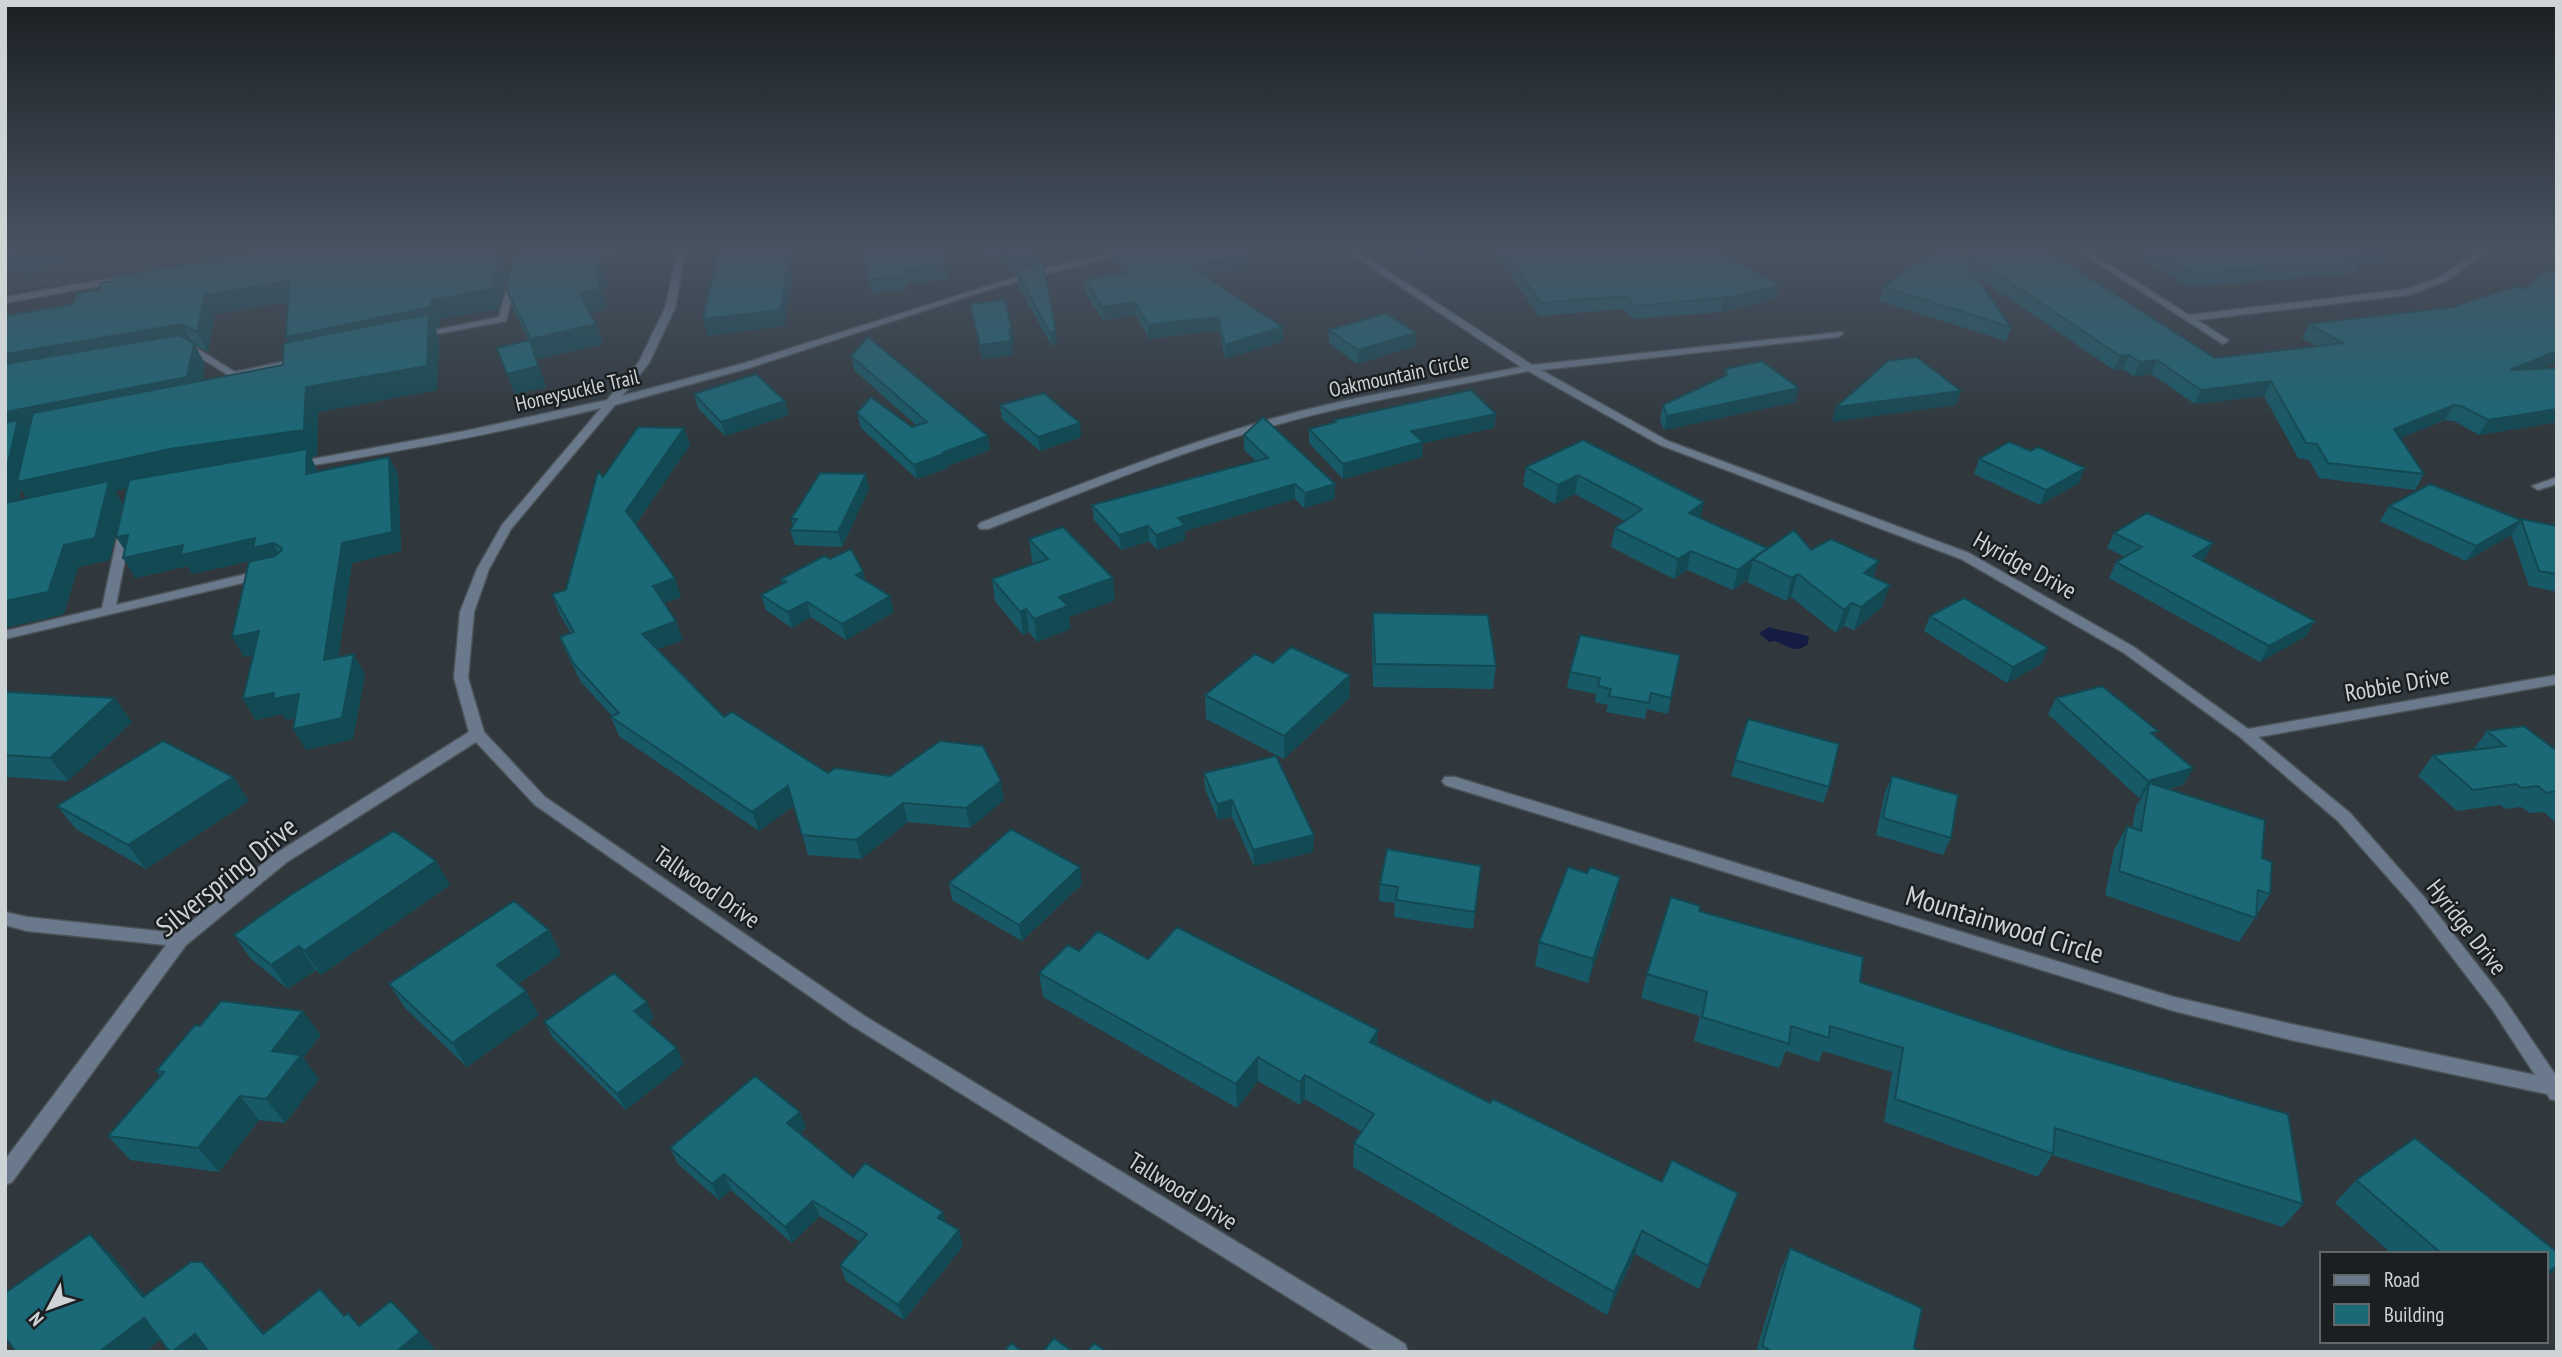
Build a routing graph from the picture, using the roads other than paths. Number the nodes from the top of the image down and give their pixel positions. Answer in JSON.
{"nodes":[{"id":1,"x":505,"y":310,"type":"edge"},
{"id":2,"x":669,"y":310,"type":"edge"},
{"id":3,"x":921,"y":310,"type":"edge"},
{"id":4,"x":1441,"y":310,"type":"edge"},
{"id":5,"x":2176,"y":310,"type":"edge"},
{"id":6,"x":2253,"y":310,"type":"edge"},
{"id":7,"x":2188,"y":318,"type":"junction"},
{"id":8,"x":1838,"y":334,"type":"dead end"},
{"id":9,"x":409,"y":338,"type":"edge"},
{"id":10,"x":2223,"y":341,"type":"dead end"},
{"id":11,"x":166,"y":354,"type":"edge"},
{"id":12,"x":314,"y":358,"type":"edge"},
{"id":13,"x":1530,"y":369,"type":"junction"},
{"id":14,"x":612,"y":404,"type":"junction"},
{"id":15,"x":282,"y":467,"type":"edge"},
{"id":16,"x":2557,"y":480,"type":"edge"},
{"id":17,"x":2538,"y":486,"type":"dead end"},
{"id":18,"x":129,"y":509,"type":"edge"},
{"id":19,"x":984,"y":526,"type":"dead end"},
{"id":20,"x":284,"y":569,"type":"edge"},
{"id":21,"x":108,"y":611,"type":"junction"},
{"id":22,"x":5,"y":635,"type":"edge"},
{"id":23,"x":2557,"y":679,"type":"edge"},
{"id":24,"x":477,"y":734,"type":"junction"},
{"id":25,"x":2245,"y":734,"type":"junction"},
{"id":26,"x":1450,"y":781,"type":"dead end"},
{"id":27,"x":5,"y":918,"type":"edge"},
{"id":28,"x":180,"y":940,"type":"junction"},
{"id":29,"x":2555,"y":1090,"type":"edge"},
{"id":30,"x":5,"y":1176,"type":"edge"},
{"id":31,"x":1397,"y":1352,"type":"edge"}],
"edges":[{"from":1,"to":9,"type":"street"},
{"from":2,"to":14,"type":"street","name":"Tallwood Drive"},
{"from":3,"to":14,"type":"street","name":"Honeysuckle Trail"},
{"from":4,"to":13,"type":"street","name":"Hyridge Drive"},
{"from":5,"to":7,"type":"street"},
{"from":6,"to":7,"type":"street"},
{"from":7,"to":10,"type":"street"},
{"from":8,"to":13,"type":"street","name":"Oakmountain Circle"},
{"from":11,"to":12,"type":"street"},
{"from":13,"to":19,"type":"street","name":"Oakmountain Circle"},
{"from":13,"to":25,"type":"street","name":"Hyridge Drive"},
{"from":14,"to":15,"type":"street","name":"Honeysuckle Trail"},
{"from":14,"to":24,"type":"street","name":"Tallwood Drive"},
{"from":16,"to":17,"type":"street"},
{"from":18,"to":21,"type":"street"},
{"from":20,"to":21,"type":"street"},
{"from":21,"to":22,"type":"street"},
{"from":23,"to":25,"type":"street","name":"Robbie Drive"},
{"from":24,"to":28,"type":"street","name":"Silverspring Drive"},
{"from":24,"to":31,"type":"street","name":"Tallwood Drive"},
{"from":25,"to":29,"type":"street","name":"Hyridge Drive"},
{"from":26,"to":29,"type":"street","name":"Mountainwood Circle"},
{"from":27,"to":28,"type":"street"},
{"from":28,"to":30,"type":"street","name":"Silverspring Drive"}]}
